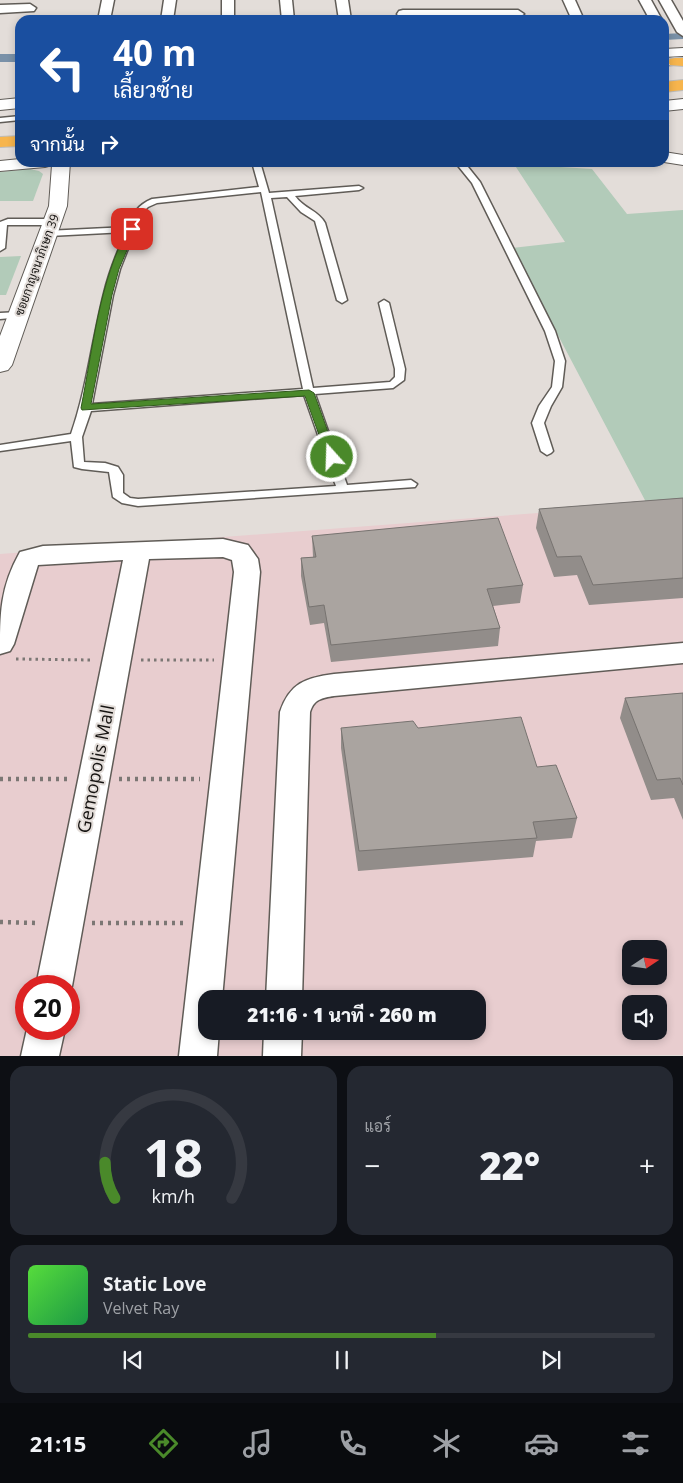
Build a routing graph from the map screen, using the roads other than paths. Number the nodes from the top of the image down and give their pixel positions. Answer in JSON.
{"nodes":[{"id":1,"x":108,"y":0,"type":"edge"},
{"id":2,"x":170,"y":0,"type":"edge"},
{"id":3,"x":228,"y":0,"type":"edge"},
{"id":4,"x":286,"y":0,"type":"edge"},
{"id":5,"x":342,"y":0,"type":"edge"},
{"id":6,"x":403,"y":0,"type":"edge"},
{"id":7,"x":458,"y":0,"type":"edge"},
{"id":8,"x":513,"y":0,"type":"edge"},
{"id":9,"x":569,"y":0,"type":"edge"},
{"id":10,"x":645,"y":0,"type":"edge"},
{"id":11,"x":665,"y":0,"type":"edge"},
{"id":12,"x":0,"y":9,"type":"edge"},
{"id":13,"x":31,"y":9,"type":"edge"},
{"id":14,"x":105,"y":15,"type":"edge"},
{"id":15,"x":168,"y":15,"type":"edge"},
{"id":16,"x":228,"y":15,"type":"edge"},
{"id":17,"x":288,"y":15,"type":"edge"},
{"id":18,"x":344,"y":15,"type":"edge"},
{"id":19,"x":403,"y":15,"type":"edge"},
{"id":20,"x":461,"y":15,"type":"edge"},
{"id":21,"x":518,"y":15,"type":"edge"},
{"id":22,"x":576,"y":15,"type":"edge"},
{"id":23,"x":653,"y":15,"type":"edge"},
{"id":24,"x":681,"y":29,"type":"edge"},
{"id":25,"x":669,"y":41,"type":"edge"},
{"id":26,"x":677,"y":60,"type":"edge"},
{"id":27,"x":683,"y":85,"type":"edge"},
{"id":28,"x":669,"y":86,"type":"edge"},
{"id":29,"x":15,"y":104,"type":"edge"},
{"id":30,"x":683,"y":104,"type":"edge"},
{"id":31,"x":0,"y":105,"type":"edge"},
{"id":32,"x":669,"y":105,"type":"edge"},
{"id":33,"x":15,"y":118,"type":"edge"},
{"id":34,"x":0,"y":120,"type":"edge"},
{"id":35,"x":15,"y":126,"type":"edge"},
{"id":36,"x":0,"y":128,"type":"edge"},
{"id":37,"x":15,"y":141,"type":"edge"},
{"id":38,"x":0,"y":142,"type":"edge"},
{"id":39,"x":669,"y":158,"type":"edge"},
{"id":40,"x":683,"y":160,"type":"edge"},
{"id":41,"x":15,"y":165,"type":"edge"},
{"id":42,"x":0,"y":166,"type":"edge"},
{"id":43,"x":61,"y":167,"type":"edge"},
{"id":44,"x":257,"y":167,"type":"edge"},
{"id":45,"x":463,"y":167,"type":"edge"},
{"id":46,"x":359,"y":188,"type":"dead end"},
{"id":47,"x":265,"y":193,"type":"junction"},
{"id":48,"x":290,"y":194,"type":"junction"},
{"id":49,"x":51,"y":227,"type":"junction"},
{"id":50,"x":132,"y":229,"type":"junction"},
{"id":51,"x":0,"y":248,"type":"edge"},
{"id":52,"x":342,"y":300,"type":"dead end"},
{"id":53,"x":384,"y":302,"type":"dead end"},
{"id":54,"x":10,"y":316,"type":"edge"},
{"id":55,"x":0,"y":365,"type":"edge"},
{"id":56,"x":309,"y":393,"type":"junction"},
{"id":57,"x":86,"y":408,"type":"junction"},
{"id":58,"x":76,"y":437,"type":"junction"},
{"id":59,"x":0,"y":448,"type":"edge"},
{"id":60,"x":547,"y":452,"type":"dead end"},
{"id":61,"x":411,"y":484,"type":"dead end"},
{"id":62,"x":344,"y":489,"type":"junction"},
{"id":63,"x":138,"y":552,"type":"junction"},
{"id":64,"x":0,"y":644,"type":"edge"},
{"id":65,"x":683,"y":653,"type":"edge"},
{"id":66,"x":56,"y":975,"type":"edge"},
{"id":67,"x":284,"y":990,"type":"edge"},
{"id":68,"x":44,"y":1040,"type":"edge"},
{"id":69,"x":282,"y":1040,"type":"edge"},
{"id":70,"x":40,"y":1056,"type":"edge"},
{"id":71,"x":198,"y":1056,"type":"edge"},
{"id":72,"x":282,"y":1056,"type":"edge"}],
"edges":[{"from":1,"to":14,"type":"street"},
{"from":2,"to":15,"type":"street"},
{"from":3,"to":16,"type":"street"},
{"from":4,"to":17,"type":"street"},
{"from":5,"to":18,"type":"street"},
{"from":6,"to":19,"type":"street"},
{"from":7,"to":20,"type":"street"},
{"from":8,"to":21,"type":"street"},
{"from":9,"to":22,"type":"street"},
{"from":10,"to":23,"type":"street"},
{"from":11,"to":24,"type":"street"},
{"from":12,"to":13,"type":"street"},
{"from":25,"to":26,"type":"street"},
{"from":27,"to":28,"type":"highway"},
{"from":29,"to":31,"type":"street"},
{"from":30,"to":32,"type":"street"},
{"from":33,"to":34,"type":"lane"},
{"from":35,"to":36,"type":"highway"},
{"from":37,"to":38,"type":"highway"},
{"from":39,"to":40,"type":"street"},
{"from":41,"to":42,"type":"street"},
{"from":43,"to":49,"type":"street","name":"ซอยกาญจนาภิเษก 39"},
{"from":44,"to":47,"type":"lane"},
{"from":45,"to":60,"type":"lane"},
{"from":46,"to":48,"type":"lane"},
{"from":47,"to":48,"type":"lane"},
{"from":47,"to":50,"type":"lane"},
{"from":47,"to":56,"type":"lane"},
{"from":48,"to":52,"type":"lane"},
{"from":49,"to":50,"type":"lane"},
{"from":49,"to":51,"type":"lane"},
{"from":49,"to":54,"type":"street","name":"ซอยกาญจนาภิเษก 39"},
{"from":50,"to":57,"type":"lane"},
{"from":53,"to":56,"type":"lane"},
{"from":54,"to":55,"type":"street","name":"ซอยกาญจนาภิเษก 39"},
{"from":56,"to":57,"type":"lane"},
{"from":56,"to":62,"type":"lane"},
{"from":57,"to":58,"type":"lane"},
{"from":58,"to":59,"type":"lane"},
{"from":58,"to":62,"type":"lane"},
{"from":61,"to":62,"type":"lane"},
{"from":63,"to":64,"type":"street"},
{"from":63,"to":66,"type":"street","name":"Gemopolis Mall"},
{"from":63,"to":71,"type":"street"},
{"from":65,"to":67,"type":"street"},
{"from":68,"to":70,"type":"street"},
{"from":69,"to":72,"type":"street"}]}
